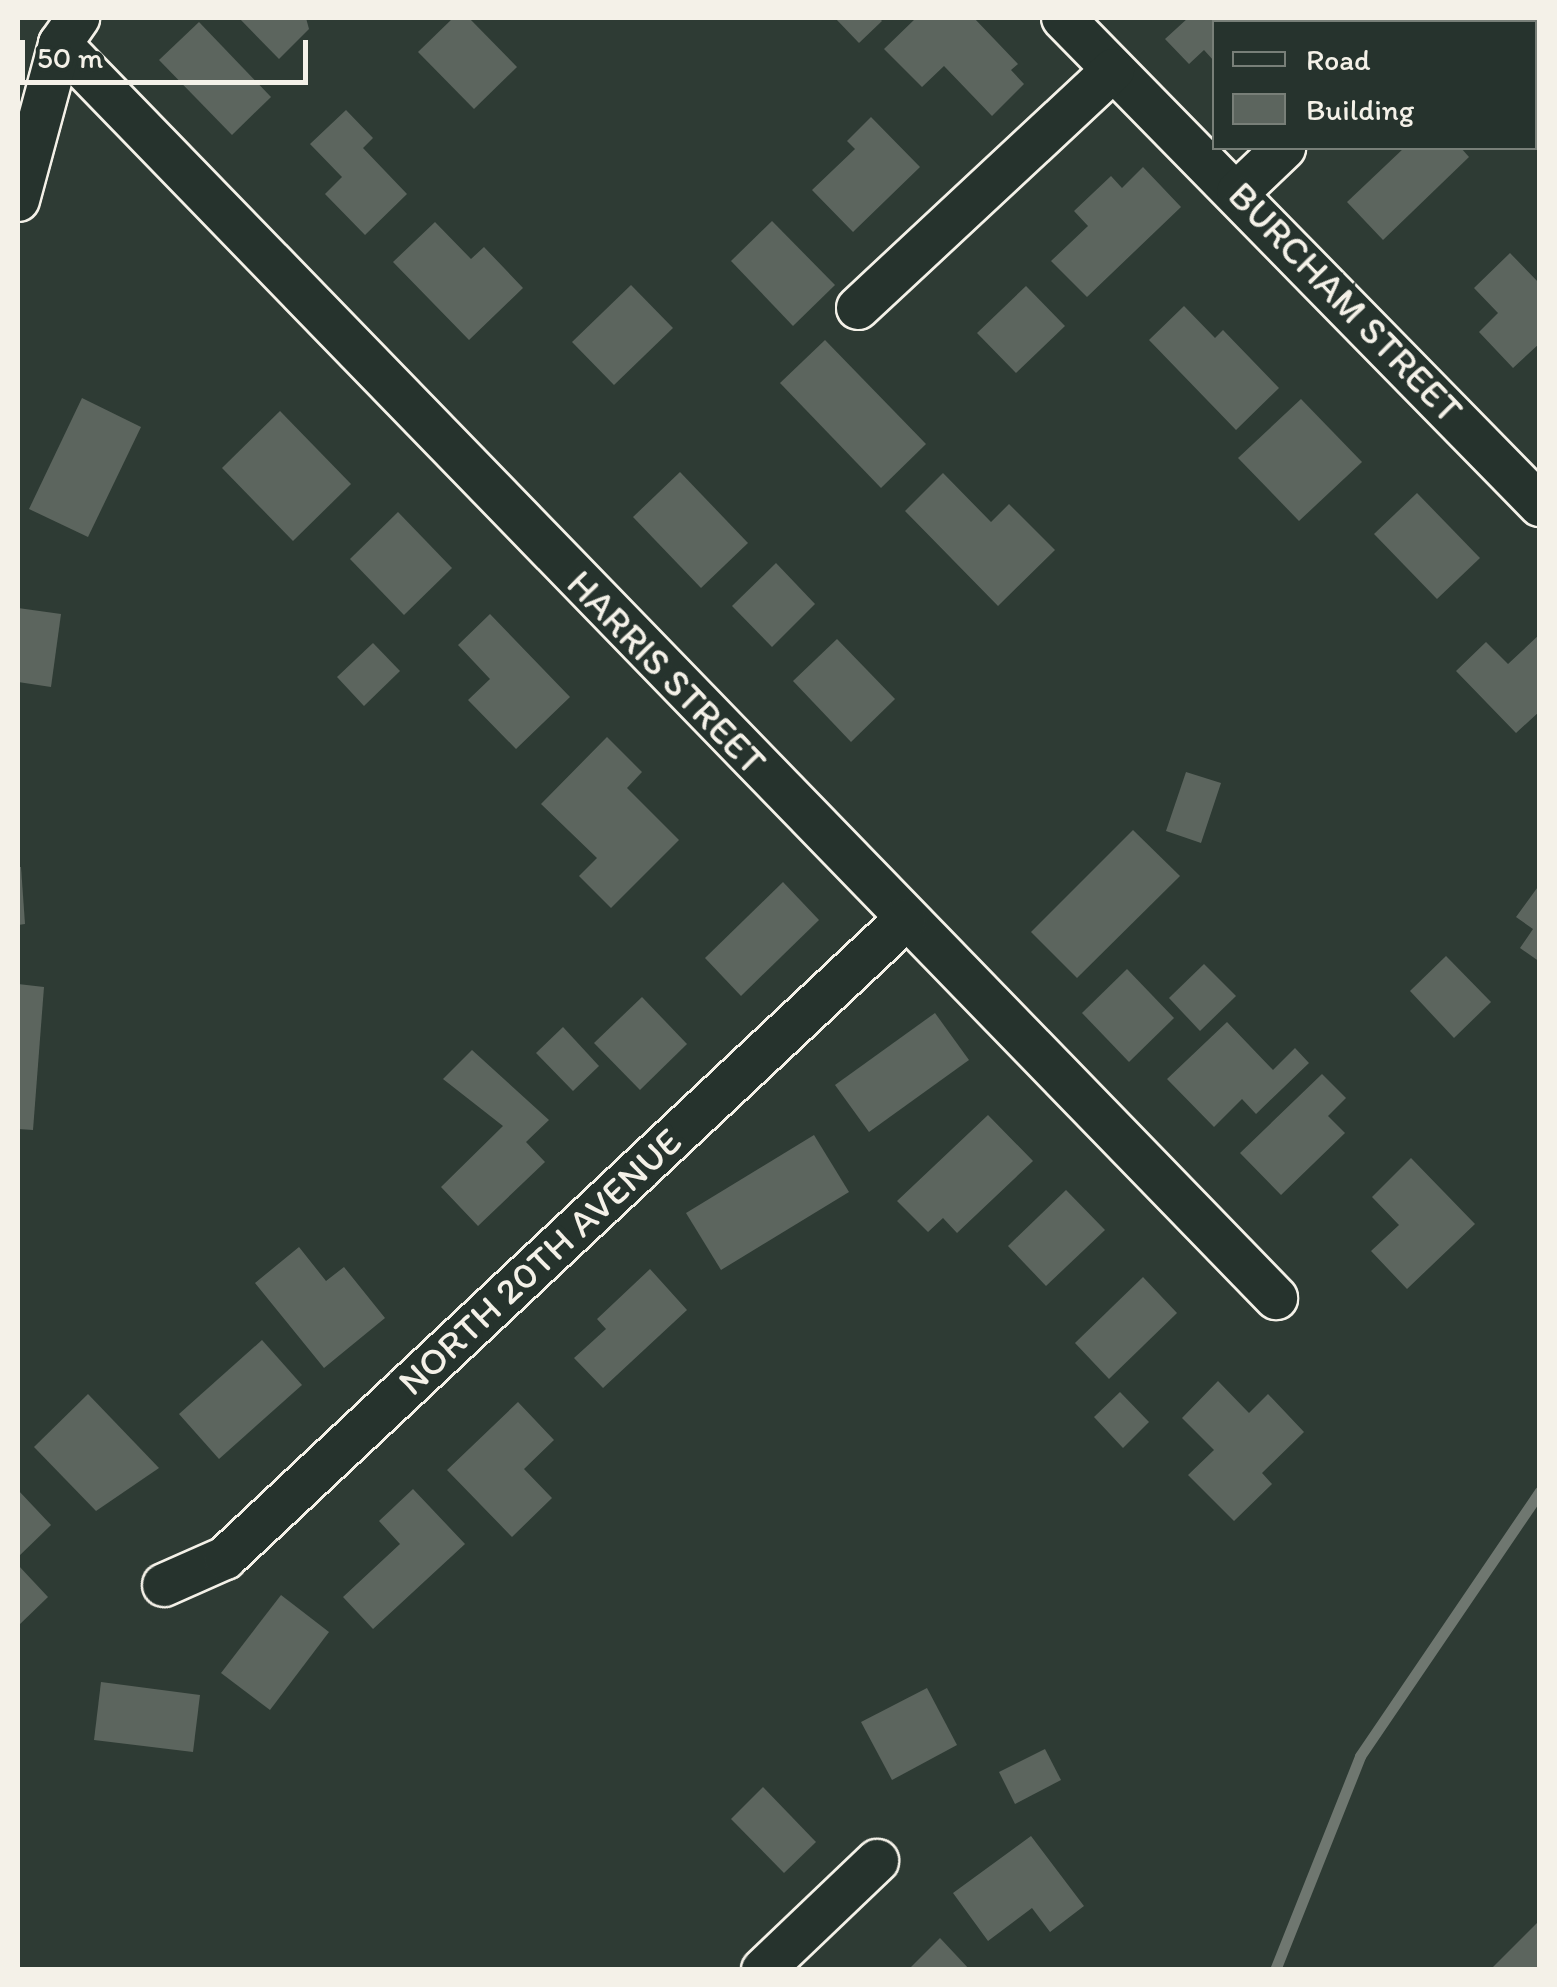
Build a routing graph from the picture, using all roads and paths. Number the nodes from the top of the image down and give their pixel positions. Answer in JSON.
{"nodes":[{"id":1,"x":1063,"y":18,"type":"edge"},
{"id":2,"x":69,"y":31,"type":"edge"},
{"id":3,"x":1113,"y":70,"type":"junction"},
{"id":4,"x":1282,"y":150,"type":"edge"},
{"id":5,"x":1238,"y":192,"type":"junction"},
{"id":6,"x":18,"y":200,"type":"edge"},
{"id":7,"x":858,"y":308,"type":"dead end"},
{"id":8,"x":1537,"y":496,"type":"edge"},
{"id":9,"x":905,"y":920,"type":"junction"},
{"id":10,"x":1276,"y":1298,"type":"dead end"},
{"id":11,"x":164,"y":1585,"type":"dead end"},
{"id":12,"x":876,"y":1861,"type":"dead end"},
{"id":13,"x":762,"y":1970,"type":"edge"}],
"edges":[{"from":1,"to":3,"type":"street","name":"BURCHAM STREET"},
{"from":2,"to":6,"type":"street"},
{"from":2,"to":9,"type":"street","name":"HARRIS STREET"},
{"from":3,"to":5,"type":"street","name":"BURCHAM STREET"},
{"from":3,"to":7,"type":"street"},
{"from":4,"to":5,"type":"street"},
{"from":5,"to":8,"type":"street","name":"BURCHAM STREET"},
{"from":9,"to":10,"type":"street","name":"HARRIS STREET"},
{"from":9,"to":11,"type":"street","name":"NORTH 20TH AVENUE"},
{"from":12,"to":13,"type":"street"}]}
